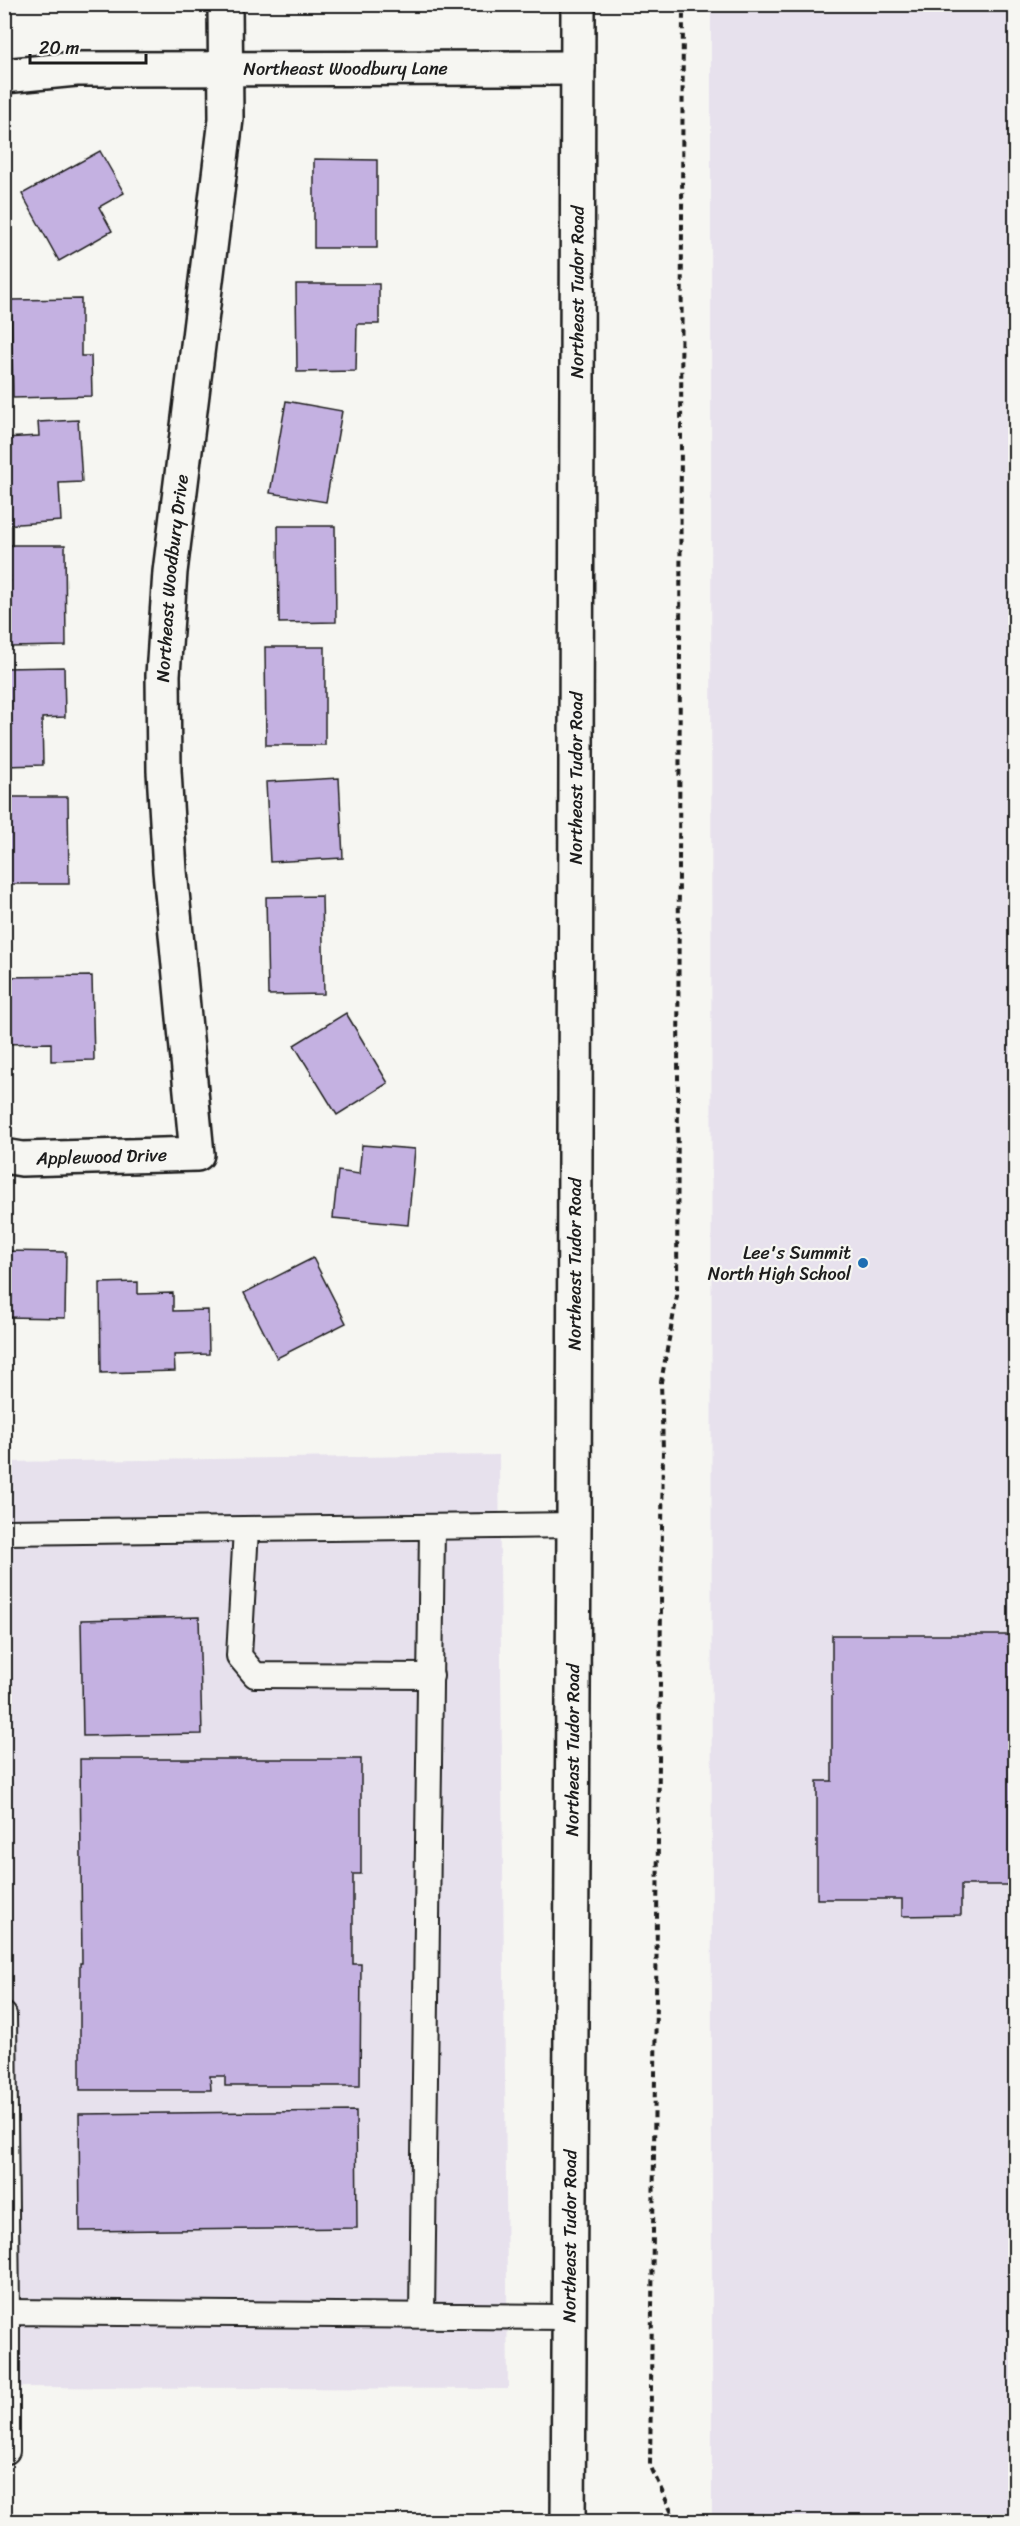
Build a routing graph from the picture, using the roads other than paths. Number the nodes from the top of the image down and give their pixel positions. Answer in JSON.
{"nodes":[{"id":1,"x":225,"y":4,"type":"edge"},
{"id":2,"x":578,"y":4,"type":"edge"},
{"id":3,"x":225,"y":67,"type":"junction"},
{"id":4,"x":578,"y":68,"type":"junction"},
{"id":5,"x":4,"y":76,"type":"edge"},
{"id":6,"x":197,"y":1154,"type":"joint"},
{"id":7,"x":4,"y":1156,"type":"edge"},
{"id":8,"x":574,"y":1525,"type":"junction"},
{"id":9,"x":432,"y":1527,"type":"junction"},
{"id":10,"x":246,"y":1529,"type":"junction"},
{"id":11,"x":4,"y":1532,"type":"edge"},
{"id":12,"x":431,"y":1676,"type":"junction"},
{"id":13,"x":4,"y":2016,"type":"edge"},
{"id":14,"x":6,"y":2312,"type":"edge"},
{"id":15,"x":422,"y":2315,"type":"junction"},
{"id":16,"x":569,"y":2316,"type":"junction"},
{"id":17,"x":7,"y":2451,"type":"dead end"},
{"id":18,"x":568,"y":2522,"type":"edge"}],
"edges":[{"from":1,"to":3,"type":"street","name":"Northeast Woodbury Drive"},
{"from":2,"to":4,"type":"street","name":"Northeast Tudor Road"},
{"from":3,"to":4,"type":"street","name":"Northeast Woodbury Lane"},
{"from":3,"to":5,"type":"street","name":"Northeast Woodbury Lane"},
{"from":3,"to":6,"type":"street","name":"Northeast Woodbury Drive"},
{"from":4,"to":8,"type":"street","name":"Northeast Tudor Road"},
{"from":6,"to":7,"type":"street","name":"Applewood Drive"},
{"from":8,"to":9,"type":"lane"},
{"from":8,"to":16,"type":"street","name":"Northeast Tudor Road"},
{"from":9,"to":10,"type":"lane"},
{"from":9,"to":12,"type":"lane"},
{"from":10,"to":11,"type":"lane"},
{"from":10,"to":12,"type":"lane"},
{"from":12,"to":15,"type":"lane"},
{"from":13,"to":14,"type":"lane"},
{"from":14,"to":15,"type":"lane"},
{"from":14,"to":17,"type":"lane"},
{"from":15,"to":16,"type":"lane"},
{"from":16,"to":18,"type":"street","name":"Northeast Tudor Road"}]}
